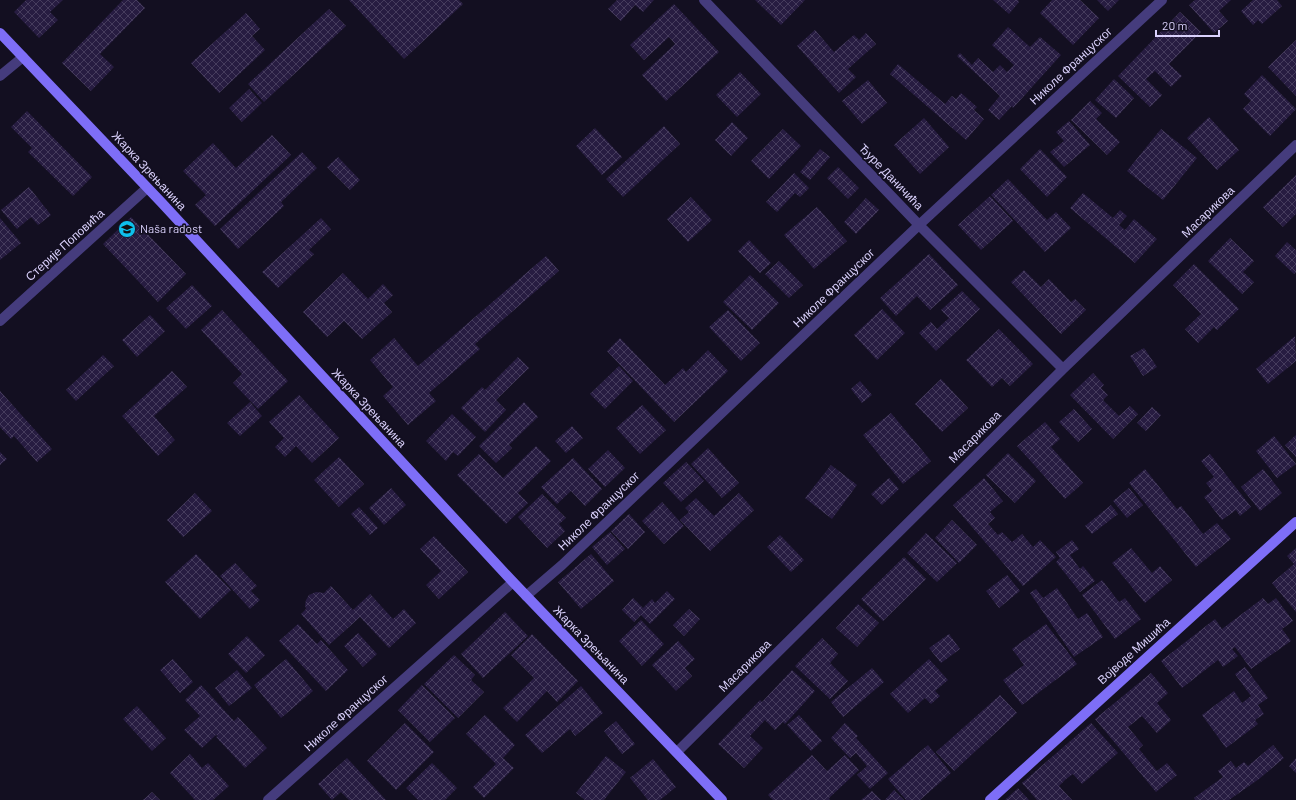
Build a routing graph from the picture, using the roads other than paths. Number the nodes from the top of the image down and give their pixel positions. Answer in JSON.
{"nodes":[{"id":1,"x":704,"y":0,"type":"edge"},
{"id":2,"x":1162,"y":0,"type":"edge"},
{"id":3,"x":0,"y":32,"type":"edge"},
{"id":4,"x":23,"y":57,"type":"junction"},
{"id":5,"x":0,"y":76,"type":"edge"},
{"id":6,"x":1296,"y":145,"type":"edge"},
{"id":7,"x":147,"y":188,"type":"junction"},
{"id":8,"x":919,"y":225,"type":"junction"},
{"id":9,"x":0,"y":321,"type":"edge"},
{"id":10,"x":1063,"y":368,"type":"junction"},
{"id":11,"x":1296,"y":522,"type":"edge"},
{"id":12,"x":513,"y":582,"type":"junction"},
{"id":13,"x":526,"y":596,"type":"junction"},
{"id":14,"x":677,"y":752,"type":"junction"},
{"id":15,"x":268,"y":800,"type":"edge"},
{"id":16,"x":722,"y":800,"type":"edge"},
{"id":17,"x":990,"y":800,"type":"edge"}],
"edges":[{"from":1,"to":8,"type":"street","name":"Ђуре Даничића"},
{"from":2,"to":8,"type":"street","name":"Николе Француског"},
{"from":3,"to":4,"type":"street","name":"Жарка Зрењанина"},
{"from":4,"to":5,"type":"street"},
{"from":4,"to":7,"type":"street","name":"Жарка Зрењанина"},
{"from":6,"to":10,"type":"street","name":"Масарикова"},
{"from":7,"to":9,"type":"street","name":"Стерије Поповића"},
{"from":7,"to":12,"type":"street","name":"Жарка Зрењанина"},
{"from":8,"to":10,"type":"street","name":"Ђуре Даничића"},
{"from":8,"to":13,"type":"street","name":"Николе Француског"},
{"from":10,"to":14,"type":"street","name":"Масарикова"},
{"from":11,"to":17,"type":"street","name":"Војводе Мишића"},
{"from":12,"to":13,"type":"street","name":"Жарка Зрењанина"},
{"from":12,"to":15,"type":"street","name":"Николе Француског"},
{"from":13,"to":14,"type":"street","name":"Жарка Зрењанина"},
{"from":14,"to":16,"type":"street","name":"Жарка Зрењанина"}]}
